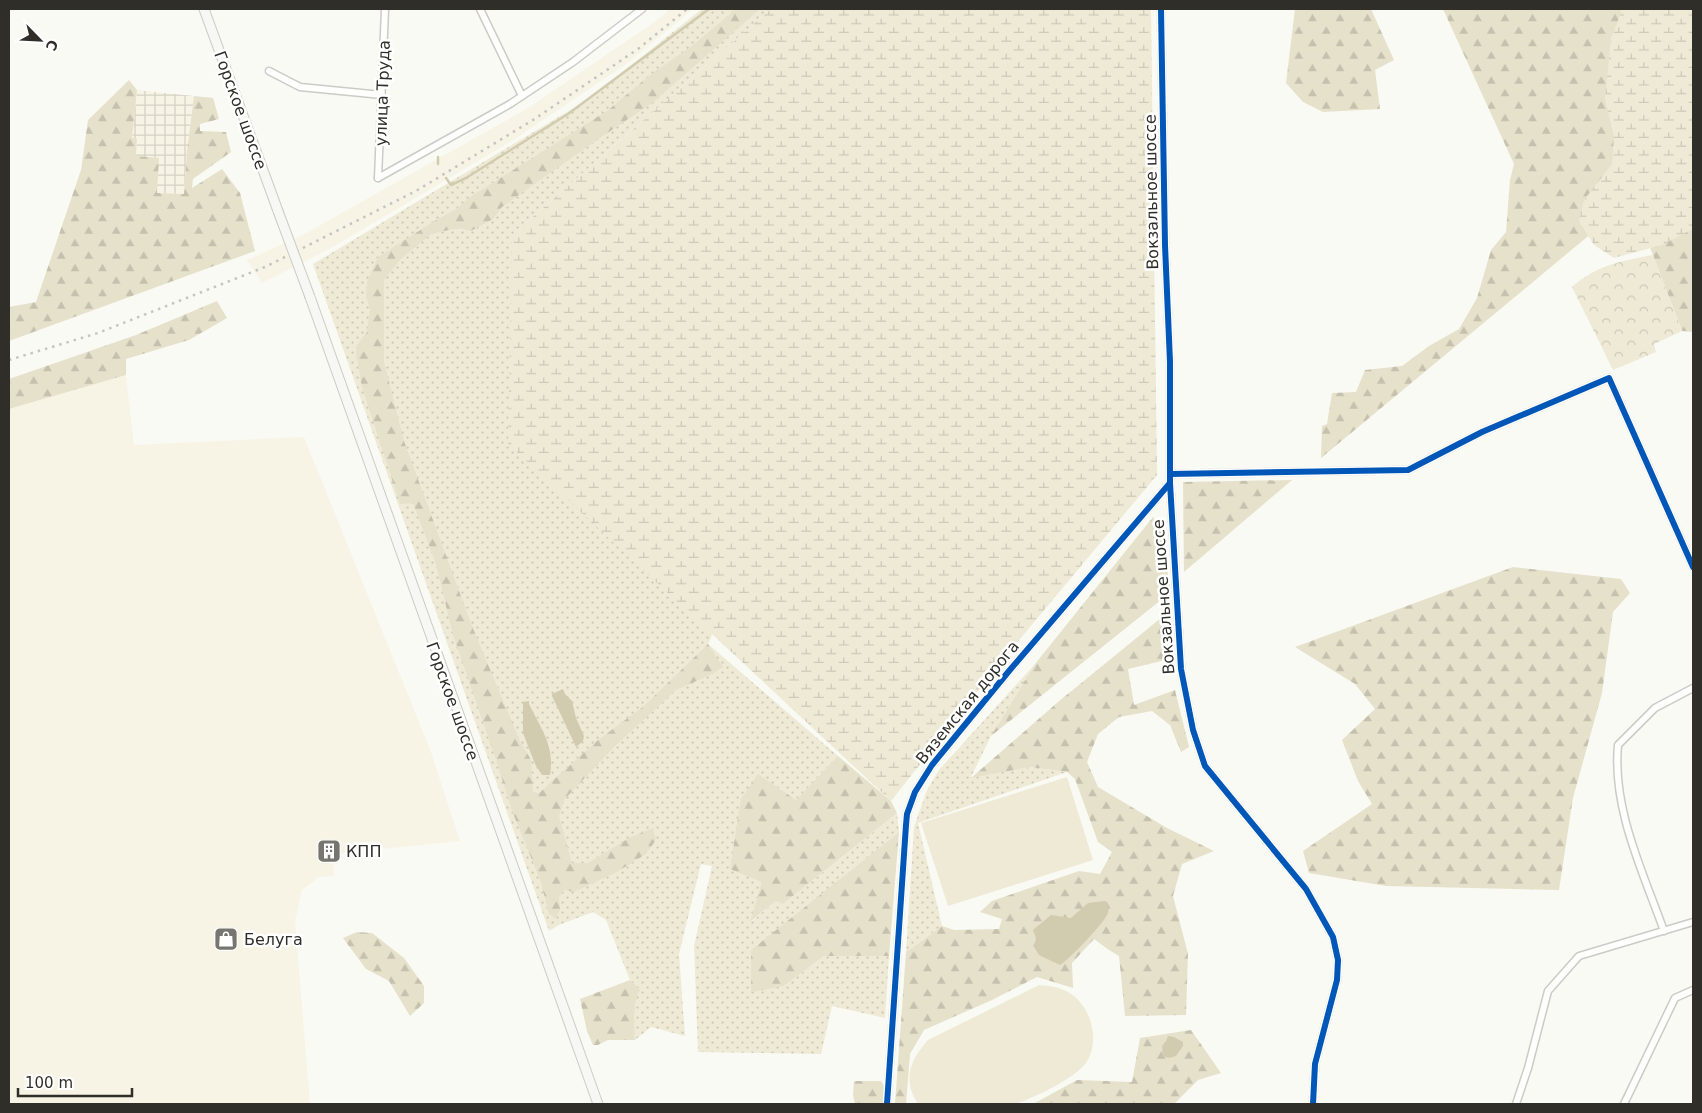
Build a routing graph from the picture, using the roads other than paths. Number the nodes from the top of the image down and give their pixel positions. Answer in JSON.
{"nodes":[{"id":1,"x":204,"y":9,"type":"edge"},
{"id":2,"x":385,"y":9,"type":"edge"},
{"id":3,"x":480,"y":9,"type":"edge"},
{"id":4,"x":642,"y":9,"type":"edge"},
{"id":5,"x":1161,"y":9,"type":"edge"},
{"id":6,"x":269,"y":71,"type":"dead end"},
{"id":7,"x":382,"y":95,"type":"junction"},
{"id":8,"x":522,"y":96,"type":"junction"},
{"id":9,"x":1170,"y":474,"type":"junction"},
{"id":10,"x":1170,"y":483,"type":"junction"},
{"id":11,"x":1693,"y":567,"type":"edge"},
{"id":12,"x":1693,"y":688,"type":"edge"},
{"id":13,"x":1693,"y":922,"type":"edge"},
{"id":14,"x":1664,"y":931,"type":"junction"},
{"id":15,"x":1693,"y":990,"type":"edge"},
{"id":16,"x":598,"y":1104,"type":"edge"},
{"id":17,"x":887,"y":1104,"type":"edge"},
{"id":18,"x":1313,"y":1104,"type":"edge"},
{"id":19,"x":1516,"y":1104,"type":"edge"},
{"id":20,"x":1624,"y":1104,"type":"edge"}],
"edges":[{"from":1,"to":16,"type":"main road","name":"Горское шоссе","bridge":true},
{"from":2,"to":7,"type":"street","name":"улица Труда"},
{"from":3,"to":8,"type":"street"},
{"from":4,"to":8,"type":"street"},
{"from":5,"to":9,"type":"street","name":"Вокзальное шоссе"},
{"from":6,"to":7,"type":"street"},
{"from":7,"to":8,"type":"street","name":"улица Труда"},
{"from":9,"to":10,"type":"street","name":"Вокзальное шоссе"},
{"from":9,"to":11,"type":"street"},
{"from":10,"to":17,"type":"street","name":"Вяземская дорога"},
{"from":10,"to":18,"type":"street","name":"Вокзальное шоссе"},
{"from":12,"to":14,"type":"street"},
{"from":13,"to":14,"type":"street"},
{"from":14,"to":19,"type":"street"},
{"from":15,"to":20,"type":"street"}]}
